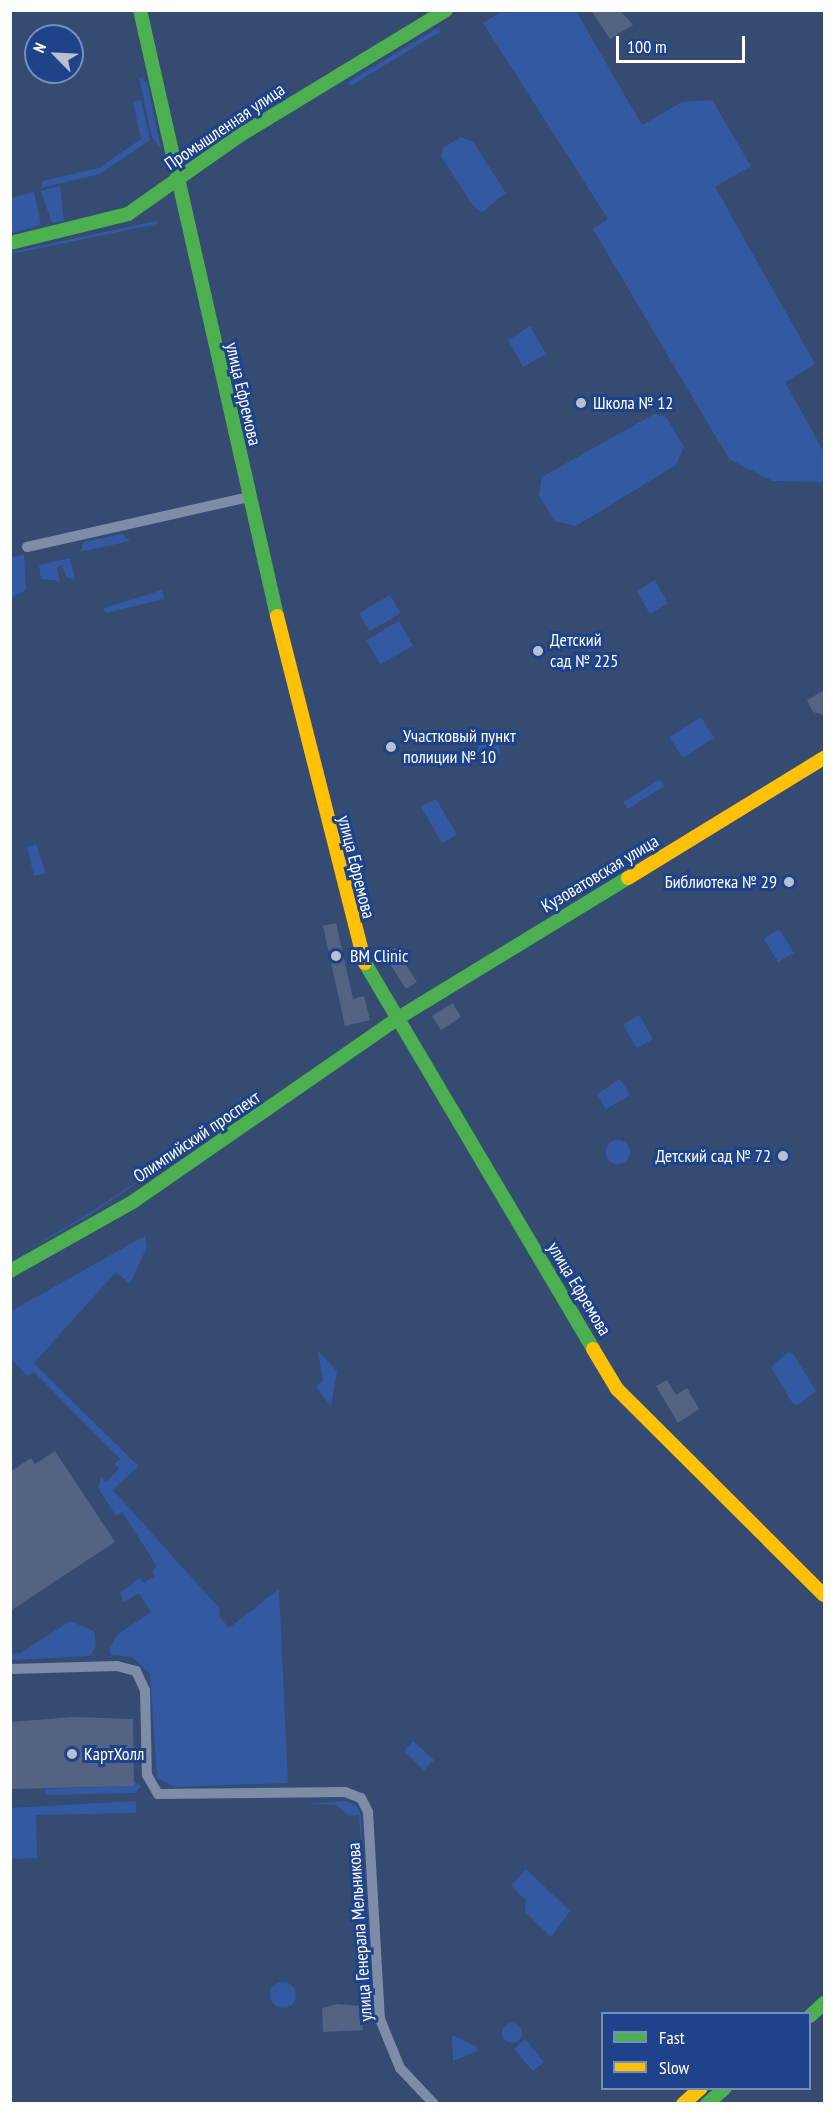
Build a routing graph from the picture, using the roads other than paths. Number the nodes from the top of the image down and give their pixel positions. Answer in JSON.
{"nodes":[{"id":1,"x":140,"y":10,"type":"edge"},
{"id":2,"x":446,"y":10,"type":"edge"},
{"id":3,"x":176,"y":181,"type":"junction"},
{"id":4,"x":10,"y":243,"type":"edge"},
{"id":5,"x":248,"y":497,"type":"junction"},
{"id":6,"x":27,"y":547,"type":"dead end"},
{"id":7,"x":825,"y":758,"type":"edge"},
{"id":8,"x":395,"y":1020,"type":"junction"},
{"id":9,"x":10,"y":1271,"type":"edge"},
{"id":10,"x":825,"y":1594,"type":"edge"},
{"id":11,"x":10,"y":1669,"type":"edge"},
{"id":12,"x":825,"y":2003,"type":"edge"},
{"id":13,"x":811,"y":2015,"type":"edge"},
{"id":14,"x":699,"y":2090,"type":"edge"},
{"id":15,"x":723,"y":2090,"type":"edge"},
{"id":16,"x":434,"y":2103,"type":"edge"},
{"id":17,"x":683,"y":2103,"type":"edge"},
{"id":18,"x":707,"y":2103,"type":"edge"}],
"edges":[{"from":1,"to":3,"type":"street","name":"улица Ефремова"},
{"from":2,"to":3,"type":"street","name":"Промышленная улица"},
{"from":3,"to":4,"type":"street","name":"Промышленная улица"},
{"from":3,"to":5,"type":"street","name":"улица Ефремова"},
{"from":5,"to":6,"type":"street"},
{"from":5,"to":8,"type":"street","name":"улица Ефремова"},
{"from":7,"to":8,"type":"street","name":"Кузоватовская улица"},
{"from":8,"to":9,"type":"street","name":"Олимпийский проспект"},
{"from":8,"to":10,"type":"street","name":"улица Ефремова"},
{"from":11,"to":16,"type":"street","name":"улица Генерала Мельникова"},
{"from":12,"to":13,"type":"street"},
{"from":14,"to":17,"type":"street"},
{"from":15,"to":18,"type":"street"}]}
